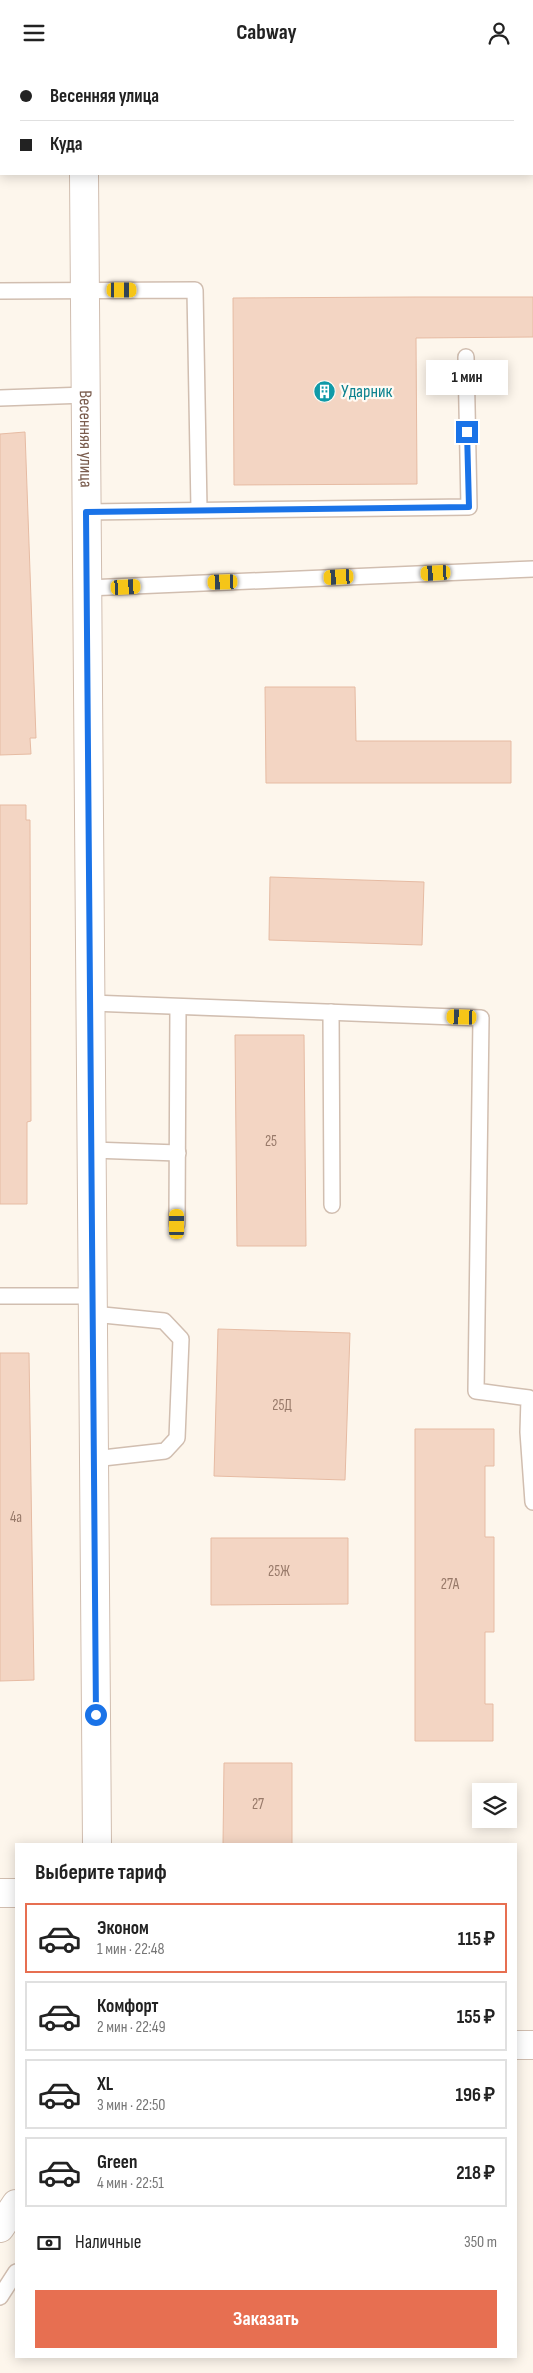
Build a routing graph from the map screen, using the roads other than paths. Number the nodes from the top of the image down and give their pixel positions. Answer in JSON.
{"nodes":[{"id":1,"x":84,"y":175,"type":"edge"},
{"id":2,"x":0,"y":291,"type":"edge"},
{"id":3,"x":85,"y":291,"type":"junction"},
{"id":4,"x":466,"y":357,"type":"dead end"},
{"id":5,"x":86,"y":395,"type":"junction"},
{"id":6,"x":0,"y":399,"type":"edge"},
{"id":7,"x":199,"y":509,"type":"junction"},
{"id":8,"x":86,"y":512,"type":"junction"},
{"id":9,"x":533,"y":569,"type":"edge"},
{"id":10,"x":88,"y":588,"type":"junction"},
{"id":11,"x":91,"y":1003,"type":"junction"},
{"id":12,"x":178,"y":1007,"type":"junction"},
{"id":13,"x":331,"y":1012,"type":"junction"},
{"id":14,"x":92,"y":1151,"type":"junction"},
{"id":15,"x":178,"y":1153,"type":"junction"},
{"id":16,"x":332,"y":1205,"type":"dead end"},
{"id":17,"x":177,"y":1224,"type":"dead end"},
{"id":18,"x":0,"y":1295,"type":"edge"},
{"id":19,"x":93,"y":1305,"type":"junction"},
{"id":20,"x":94,"y":1459,"type":"junction"},
{"id":21,"x":533,"y":1502,"type":"edge"},
{"id":22,"x":96,"y":1843,"type":"edge"},
{"id":23,"x":0,"y":1893,"type":"edge"},
{"id":24,"x":15,"y":1893,"type":"edge"},
{"id":25,"x":517,"y":2045,"type":"edge"},
{"id":26,"x":533,"y":2045,"type":"edge"},
{"id":27,"x":15,"y":2206,"type":"edge"},
{"id":28,"x":0,"y":2228,"type":"edge"},
{"id":29,"x":15,"y":2273,"type":"edge"},
{"id":30,"x":0,"y":2297,"type":"edge"}],
"edges":[{"from":1,"to":3,"type":"street","name":"Весенняя улица"},
{"from":2,"to":3,"type":"lane"},
{"from":3,"to":5,"type":"street","name":"Весенняя улица"},
{"from":3,"to":7,"type":"lane"},
{"from":4,"to":7,"type":"lane"},
{"from":5,"to":6,"type":"lane"},
{"from":5,"to":8,"type":"street","name":"Весенняя улица"},
{"from":7,"to":8,"type":"lane"},
{"from":8,"to":10,"type":"street","name":"Весенняя улица"},
{"from":9,"to":10,"type":"lane"},
{"from":10,"to":11,"type":"street","name":"Весенняя улица"},
{"from":11,"to":12,"type":"lane"},
{"from":11,"to":14,"type":"street","name":"Весенняя улица"},
{"from":12,"to":13,"type":"lane"},
{"from":12,"to":15,"type":"lane"},
{"from":13,"to":16,"type":"lane"},
{"from":13,"to":21,"type":"lane"},
{"from":14,"to":15,"type":"lane"},
{"from":14,"to":19,"type":"street","name":"Весенняя улица"},
{"from":15,"to":17,"type":"lane"},
{"from":18,"to":19,"type":"lane"},
{"from":19,"to":20,"type":"street","name":"Весенняя улица"},
{"from":19,"to":20,"type":"lane"},
{"from":20,"to":22,"type":"street","name":"Весенняя улица"},
{"from":23,"to":24,"type":"street"},
{"from":25,"to":26,"type":"street"},
{"from":27,"to":28,"type":"street"},
{"from":29,"to":30,"type":"lane"}]}
